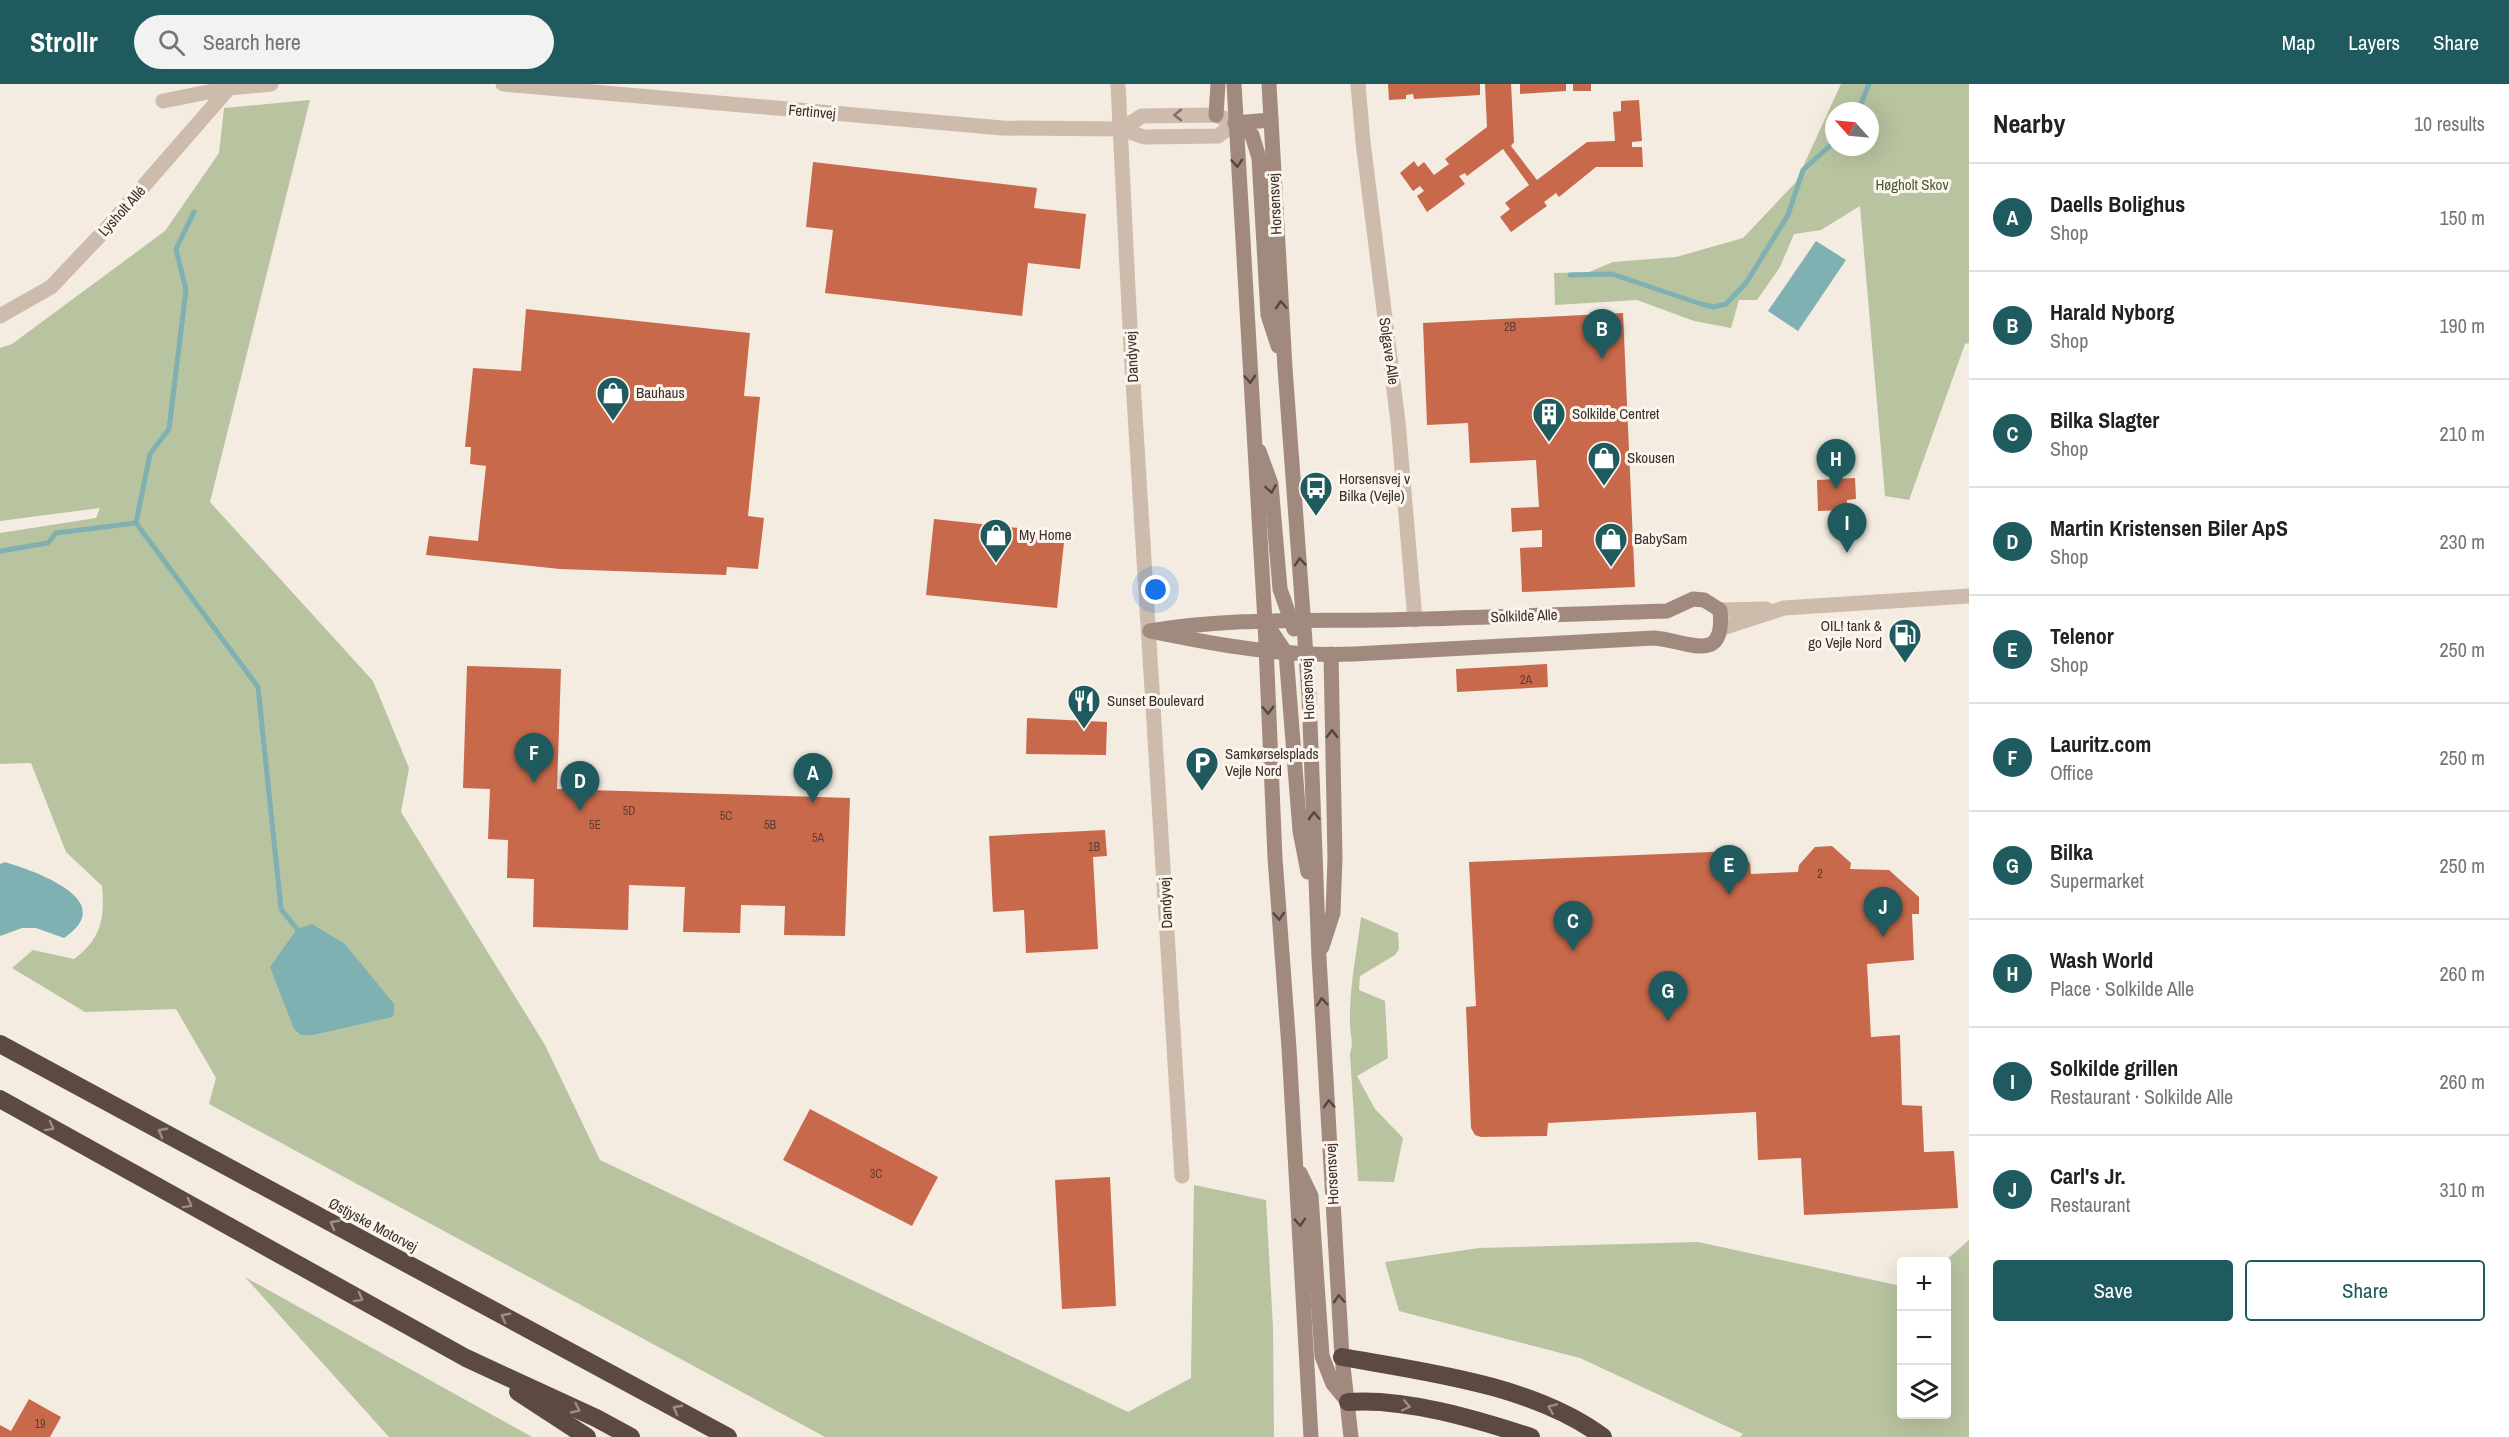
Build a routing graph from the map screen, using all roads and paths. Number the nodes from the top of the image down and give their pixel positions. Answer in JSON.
{"nodes":[{"id":1,"x":271,"y":84,"type":"edge"},
{"id":2,"x":503,"y":84,"type":"edge"},
{"id":3,"x":1118,"y":84,"type":"edge"},
{"id":4,"x":1218,"y":84,"type":"edge"},
{"id":5,"x":1234,"y":84,"type":"edge"},
{"id":6,"x":1269,"y":84,"type":"edge"},
{"id":7,"x":1358,"y":84,"type":"edge"},
{"id":8,"x":229,"y":88,"type":"junction"},
{"id":9,"x":163,"y":101,"type":"dead end"},
{"id":10,"x":1216,"y":115,"type":"junction"},
{"id":11,"x":1271,"y":120,"type":"junction"},
{"id":12,"x":1235,"y":123,"type":"junction"},
{"id":13,"x":1121,"y":129,"type":"junction"},
{"id":14,"x":0,"y":316,"type":"edge"},
{"id":15,"x":1285,"y":368,"type":"junction"},
{"id":16,"x":1253,"y":434,"type":"junction"},
{"id":17,"x":1969,"y":596,"type":"edge"},
{"id":18,"x":1784,"y":608,"type":"junction"},
{"id":19,"x":1720,"y":610,"type":"junction"},
{"id":20,"x":1415,"y":620,"type":"junction"},
{"id":21,"x":1297,"y":621,"type":"junction"},
{"id":22,"x":1265,"y":622,"type":"junction"},
{"id":23,"x":1722,"y":628,"type":"junction"},
{"id":24,"x":1150,"y":631,"type":"junction"},
{"id":25,"x":1266,"y":651,"type":"junction"},
{"id":26,"x":1286,"y":653,"type":"junction"},
{"id":27,"x":1306,"y":654,"type":"junction"},
{"id":28,"x":1331,"y":654,"type":"junction"},
{"id":29,"x":1317,"y":911,"type":"junction"},
{"id":30,"x":1319,"y":958,"type":"junction"},
{"id":31,"x":0,"y":1044,"type":"edge"},
{"id":32,"x":0,"y":1099,"type":"edge"},
{"id":33,"x":1296,"y":1164,"type":"junction"},
{"id":34,"x":1182,"y":1176,"type":"dead end"},
{"id":35,"x":1342,"y":1357,"type":"junction"},
{"id":36,"x":466,"y":1358,"type":"junction"},
{"id":37,"x":1326,"y":1371,"type":"junction"},
{"id":38,"x":1310,"y":1395,"type":"junction"},
{"id":39,"x":1348,"y":1402,"type":"junction"},
{"id":40,"x":587,"y":1437,"type":"edge"},
{"id":41,"x":631,"y":1437,"type":"edge"},
{"id":42,"x":728,"y":1437,"type":"edge"},
{"id":43,"x":1311,"y":1437,"type":"edge"},
{"id":44,"x":1351,"y":1437,"type":"edge"},
{"id":45,"x":1532,"y":1437,"type":"edge"},
{"id":46,"x":1603,"y":1437,"type":"edge"}],
"edges":[{"from":1,"to":8,"type":"street"},
{"from":2,"to":13,"type":"street","name":"Fertinvej"},
{"from":3,"to":13,"type":"street","name":"Dandyvej"},
{"from":4,"to":10,"type":"main road"},
{"from":5,"to":12,"type":"main road"},
{"from":6,"to":11,"type":"main road","name":"Horsensvej"},
{"from":7,"to":20,"type":"street","name":"Solgave Alle"},
{"from":8,"to":9,"type":"street"},
{"from":8,"to":14,"type":"street","name":"Lysholt Allé"},
{"from":10,"to":12,"type":"street","name":"Fertinvej"},
{"from":10,"to":13,"type":"street","name":"Fertinvej","one_way":true},
{"from":11,"to":12,"type":"main road"},
{"from":15,"to":11,"type":"main road","name":"Horsensvej","one_way":true},
{"from":12,"to":13,"type":"street","name":"Fertinvej"},
{"from":12,"to":15,"type":"main road"},
{"from":12,"to":16,"type":"main road","one_way":true},
{"from":13,"to":24,"type":"street","name":"Dandyvej"},
{"from":21,"to":15,"type":"main road","name":"Horsensvej","one_way":true},
{"from":16,"to":21,"type":"main road","one_way":true},
{"from":16,"to":22,"type":"main road"},
{"from":17,"to":18,"type":"street","name":"Solkilde Alle"},
{"from":18,"to":19,"type":"street"},
{"from":18,"to":23,"type":"street","name":"Solkilde Alle"},
{"from":19,"to":20,"type":"main road","name":"Solkilde Alle"},
{"from":19,"to":23,"type":"main road"},
{"from":20,"to":21,"type":"main road","name":"Solkilde Alle"},
{"from":21,"to":22,"type":"main road","name":"Solkilde Alle"},
{"from":21,"to":27,"type":"main road","name":"Horsensvej"},
{"from":22,"to":24,"type":"main road"},
{"from":22,"to":25,"type":"main road"},
{"from":22,"to":26,"type":"main road"},
{"from":23,"to":28,"type":"main road","name":"Solkilde Alle"},
{"from":24,"to":25,"type":"main road"},
{"from":24,"to":34,"type":"street","name":"Dandyvej"},
{"from":25,"to":26,"type":"main road","name":"Solkilde Alle"},
{"from":25,"to":33,"type":"main road","one_way":true},
{"from":26,"to":27,"type":"main road","name":"Solkilde Alle"},
{"from":26,"to":29,"type":"main road"},
{"from":27,"to":28,"type":"main road","name":"Solkilde Alle"},
{"from":29,"to":27,"type":"main road","name":"Horsensvej","one_way":true},
{"from":30,"to":28,"type":"main road","one_way":true},
{"from":29,"to":30,"type":"main road","name":"Horsensvej"},
{"from":35,"to":30,"type":"main road","name":"Horsensvej","one_way":true},
{"from":42,"to":31,"type":"highway","name":"Østjyske Motorvej","one_way":true},
{"from":32,"to":36,"type":"highway","one_way":true},
{"from":33,"to":37,"type":"main road"},
{"from":33,"to":38,"type":"main road","one_way":true},
{"from":35,"to":37,"type":"main road"},
{"from":35,"to":39,"type":"main road","name":"Horsensvej"},
{"from":46,"to":35,"type":"highway","one_way":true},
{"from":36,"to":40,"type":"highway"},
{"from":36,"to":41,"type":"highway","one_way":true},
{"from":37,"to":38,"type":"main road"},
{"from":37,"to":39,"type":"main road"},
{"from":38,"to":43,"type":"main road"},
{"from":39,"to":44,"type":"main road","name":"Horsensvej"},
{"from":39,"to":45,"type":"highway","one_way":true}]}
